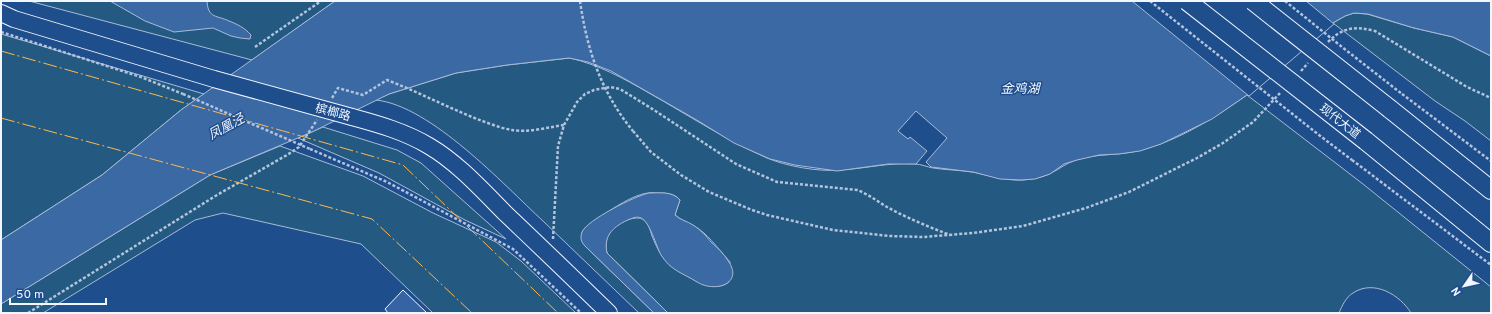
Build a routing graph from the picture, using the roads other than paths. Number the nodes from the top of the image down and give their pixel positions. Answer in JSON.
{"nodes":[{"id":1,"x":1187,"y":1,"type":"edge"},
{"id":2,"x":1253,"y":1,"type":"edge"},
{"id":3,"x":1,"y":13,"type":"edge"},
{"id":4,"x":1491,"y":190,"type":"edge"},
{"id":5,"x":1491,"y":243,"type":"edge"},
{"id":6,"x":609,"y":313,"type":"edge"}],
"edges":[{"from":1,"to":5,"type":"main road","name":"现代大道","bridge":true},
{"from":2,"to":4,"type":"main road","bridge":true},
{"from":3,"to":6,"type":"main road","name":"槟榔路","bridge":true}]}
